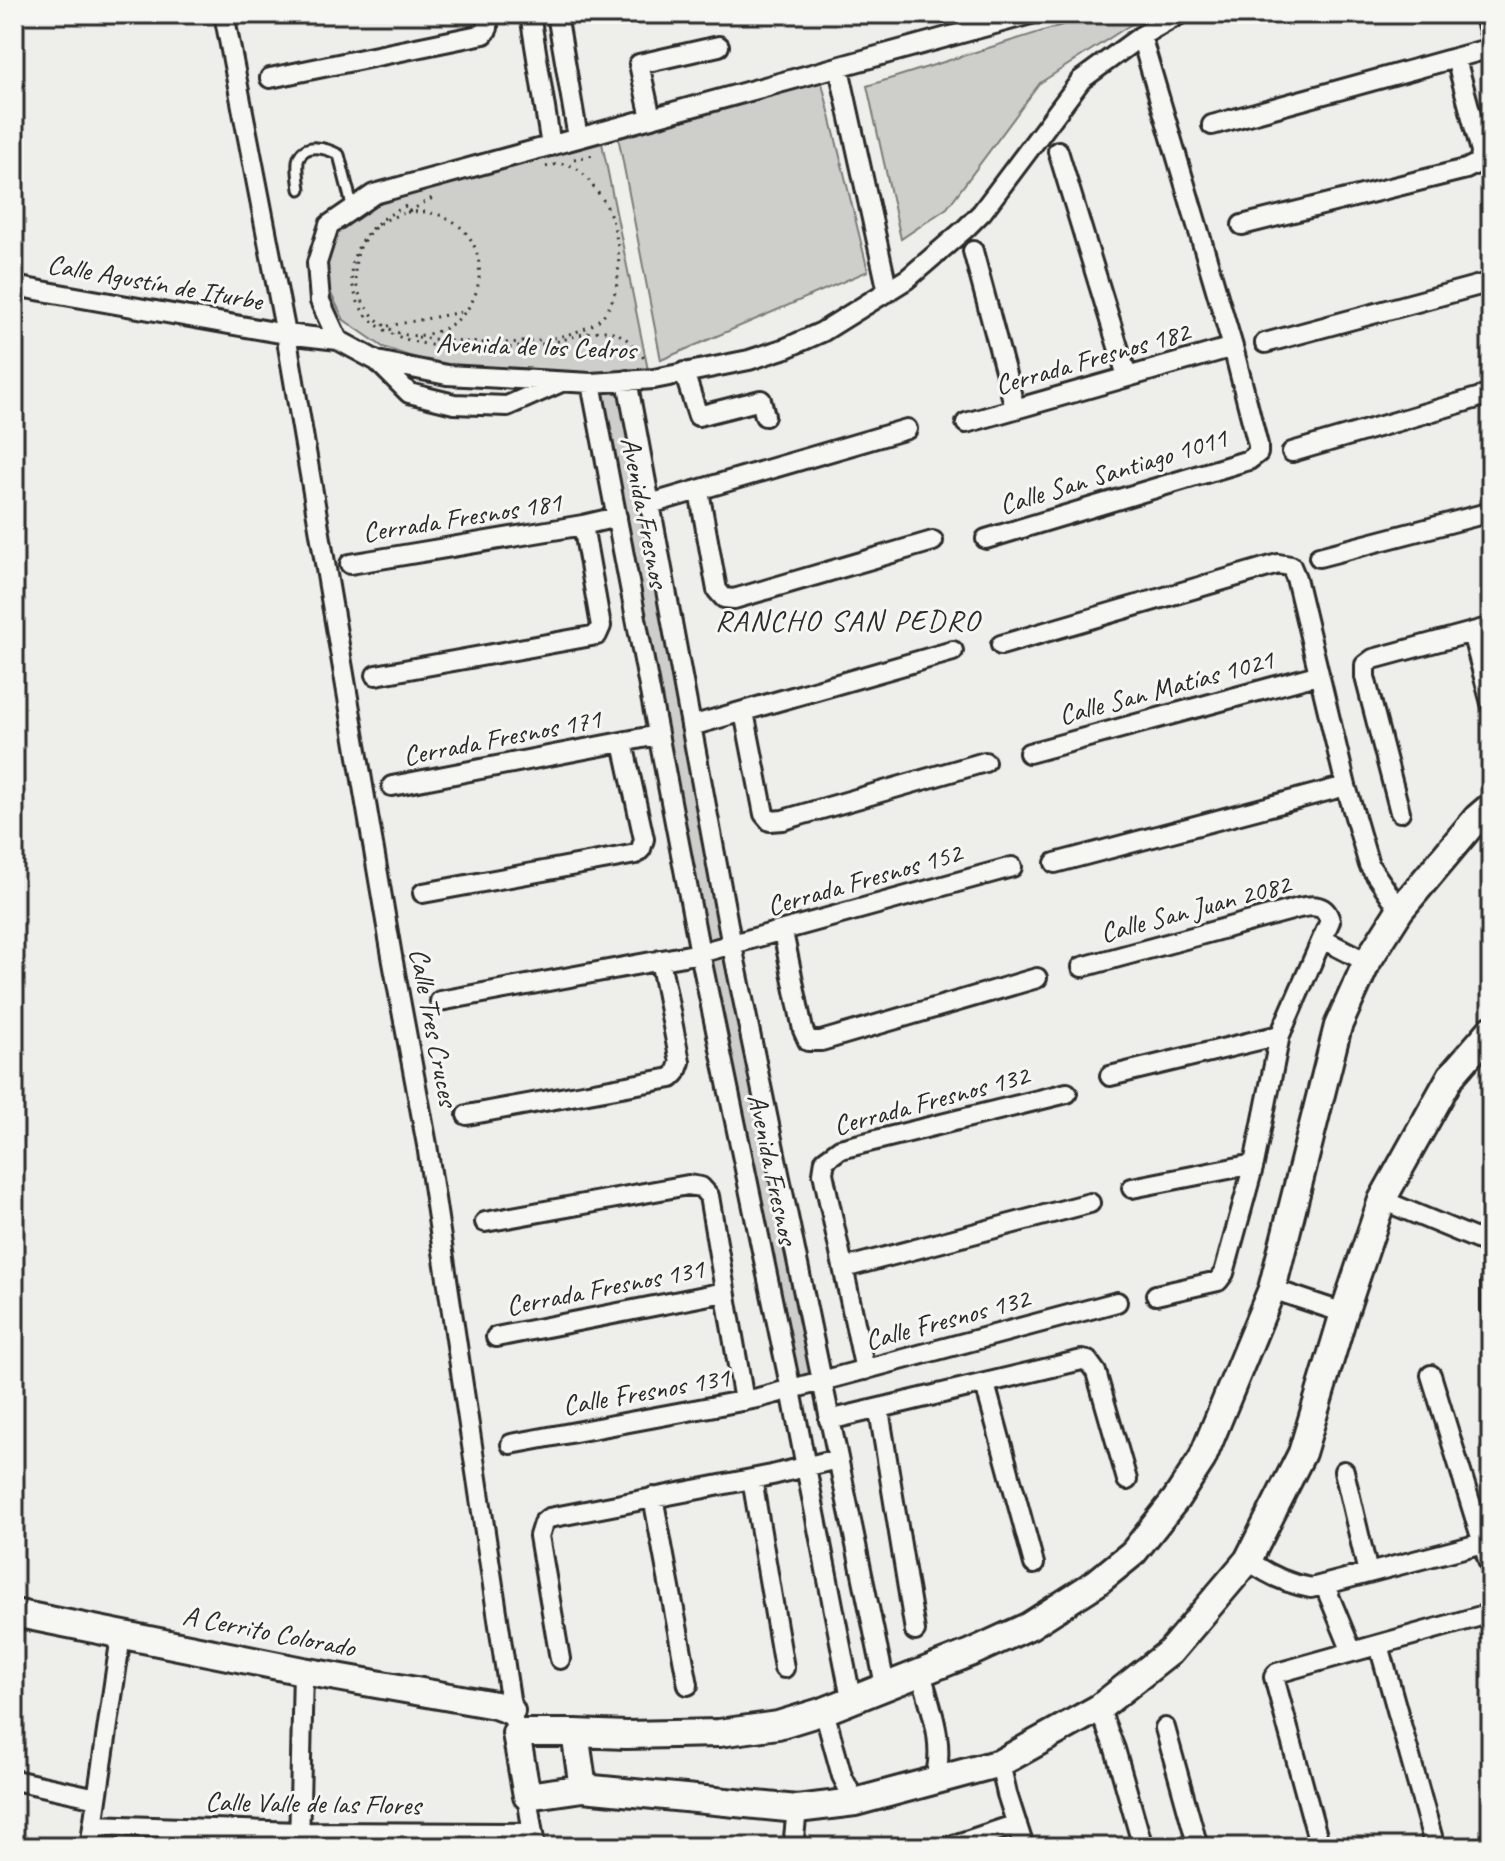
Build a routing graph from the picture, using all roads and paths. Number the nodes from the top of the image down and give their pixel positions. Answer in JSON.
{"nodes":[{"id":1,"x":224,"y":14,"type":"edge"},
{"id":2,"x":486,"y":14,"type":"edge"},
{"id":3,"x":530,"y":14,"type":"edge"},
{"id":4,"x":557,"y":14,"type":"edge"},
{"id":5,"x":1031,"y":14,"type":"edge"},
{"id":6,"x":1180,"y":14,"type":"edge"},
{"id":7,"x":1484,"y":14,"type":"edge"},
{"id":8,"x":1141,"y":36,"type":"junction"},
{"id":9,"x":1491,"y":37,"type":"edge"},
{"id":10,"x":719,"y":46,"type":"dead end"},
{"id":11,"x":1491,"y":48,"type":"edge"},
{"id":12,"x":1456,"y":59,"type":"junction"},
{"id":13,"x":839,"y":68,"type":"junction"},
{"id":14,"x":270,"y":78,"type":"dead end"},
{"id":15,"x":651,"y":118,"type":"junction"},
{"id":16,"x":1212,"y":125,"type":"dead end"},
{"id":17,"x":600,"y":132,"type":"junction"},
{"id":18,"x":578,"y":138,"type":"junction"},
{"id":19,"x":551,"y":146,"type":"junction"},
{"id":20,"x":1058,"y":151,"type":"dead end"},
{"id":21,"x":300,"y":189,"type":"dead end"},
{"id":22,"x":353,"y":209,"type":"junction"},
{"id":23,"x":407,"y":212,"type":"junction"},
{"id":24,"x":1242,"y":225,"type":"dead end"},
{"id":25,"x":973,"y":251,"type":"dead end"},
{"id":26,"x":1491,"y":282,"type":"edge"},
{"id":27,"x":14,"y":286,"type":"edge"},
{"id":28,"x":888,"y":292,"type":"junction"},
{"id":29,"x":467,"y":311,"type":"junction"},
{"id":30,"x":386,"y":327,"type":"junction"},
{"id":31,"x":286,"y":334,"type":"junction"},
{"id":32,"x":418,"y":337,"type":"junction"},
{"id":33,"x":338,"y":340,"type":"junction"},
{"id":34,"x":1265,"y":343,"type":"dead end"},
{"id":35,"x":1233,"y":347,"type":"junction"},
{"id":36,"x":377,"y":361,"type":"junction"},
{"id":37,"x":684,"y":372,"type":"junction"},
{"id":38,"x":1127,"y":376,"type":"junction"},
{"id":39,"x":654,"y":379,"type":"junction"},
{"id":40,"x":627,"y":380,"type":"junction"},
{"id":41,"x":562,"y":382,"type":"junction"},
{"id":42,"x":591,"y":383,"type":"junction"},
{"id":43,"x":1491,"y":394,"type":"edge"},
{"id":44,"x":761,"y":400,"type":"dead end"},
{"id":45,"x":1015,"y":408,"type":"junction"},
{"id":46,"x":966,"y":423,"type":"dead end"},
{"id":47,"x":907,"y":429,"type":"dead end"},
{"id":48,"x":1292,"y":452,"type":"dead end"},
{"id":49,"x":699,"y":491,"type":"junction"},
{"id":50,"x":650,"y":504,"type":"junction"},
{"id":51,"x":1491,"y":512,"type":"edge"},
{"id":52,"x":617,"y":517,"type":"junction"},
{"id":53,"x":583,"y":525,"type":"junction"},
{"id":54,"x":986,"y":539,"type":"dead end"},
{"id":55,"x":933,"y":541,"type":"dead end"},
{"id":56,"x":1319,"y":557,"type":"dead end"},
{"id":57,"x":350,"y":564,"type":"dead end"},
{"id":58,"x":1491,"y":627,"type":"edge"},
{"id":59,"x":1472,"y":633,"type":"junction"},
{"id":60,"x":676,"y":643,"type":"junction"},
{"id":61,"x":1001,"y":645,"type":"dead end"},
{"id":62,"x":953,"y":651,"type":"dead end"},
{"id":63,"x":643,"y":652,"type":"junction"},
{"id":64,"x":376,"y":675,"type":"dead end"},
{"id":65,"x":1317,"y":675,"type":"junction"},
{"id":66,"x":1491,"y":703,"type":"edge"},
{"id":67,"x":744,"y":712,"type":"junction"},
{"id":68,"x":691,"y":726,"type":"junction"},
{"id":69,"x":658,"y":735,"type":"junction"},
{"id":70,"x":623,"y":743,"type":"junction"},
{"id":71,"x":1029,"y":753,"type":"dead end"},
{"id":72,"x":985,"y":762,"type":"dead end"},
{"id":73,"x":392,"y":786,"type":"dead end"},
{"id":74,"x":1346,"y":786,"type":"junction"},
{"id":75,"x":1491,"y":806,"type":"edge"},
{"id":76,"x":1400,"y":812,"type":"dead end"},
{"id":77,"x":1055,"y":863,"type":"dead end"},
{"id":78,"x":1012,"y":867,"type":"dead end"},
{"id":79,"x":423,"y":893,"type":"dead end"},
{"id":80,"x":1400,"y":910,"type":"junction"},
{"id":81,"x":783,"y":932,"type":"junction"},
{"id":82,"x":1322,"y":939,"type":"junction"},
{"id":83,"x":732,"y":946,"type":"junction"},
{"id":84,"x":700,"y":953,"type":"junction"},
{"id":85,"x":660,"y":960,"type":"junction"},
{"id":86,"x":1367,"y":962,"type":"junction"},
{"id":87,"x":1082,"y":967,"type":"dead end"},
{"id":88,"x":1037,"y":978,"type":"dead end"},
{"id":89,"x":440,"y":1001,"type":"dead end"},
{"id":90,"x":1491,"y":1030,"type":"edge"},
{"id":91,"x":1280,"y":1035,"type":"junction"},
{"id":92,"x":1110,"y":1076,"type":"dead end"},
{"id":93,"x":1067,"y":1093,"type":"dead end"},
{"id":94,"x":467,"y":1115,"type":"dead end"},
{"id":95,"x":1254,"y":1164,"type":"junction"},
{"id":96,"x":1132,"y":1188,"type":"dead end"},
{"id":97,"x":1382,"y":1200,"type":"junction"},
{"id":98,"x":1090,"y":1203,"type":"dead end"},
{"id":99,"x":485,"y":1222,"type":"dead end"},
{"id":100,"x":1491,"y":1245,"type":"edge"},
{"id":101,"x":844,"y":1268,"type":"junction"},
{"id":102,"x":1491,"y":1283,"type":"edge"},
{"id":103,"x":1272,"y":1289,"type":"junction"},
{"id":104,"x":725,"y":1292,"type":"junction"},
{"id":105,"x":1156,"y":1295,"type":"dead end"},
{"id":106,"x":1117,"y":1302,"type":"dead end"},
{"id":107,"x":1491,"y":1309,"type":"edge"},
{"id":108,"x":1344,"y":1313,"type":"junction"},
{"id":109,"x":496,"y":1337,"type":"dead end"},
{"id":110,"x":865,"y":1370,"type":"junction"},
{"id":111,"x":1431,"y":1375,"type":"dead end"},
{"id":112,"x":822,"y":1383,"type":"junction"},
{"id":113,"x":985,"y":1384,"type":"junction"},
{"id":114,"x":791,"y":1390,"type":"junction"},
{"id":115,"x":744,"y":1401,"type":"junction"},
{"id":116,"x":879,"y":1410,"type":"junction"},
{"id":117,"x":829,"y":1420,"type":"junction"},
{"id":118,"x":511,"y":1444,"type":"dead end"},
{"id":119,"x":837,"y":1459,"type":"junction"},
{"id":120,"x":806,"y":1466,"type":"junction"},
{"id":121,"x":1344,"y":1471,"type":"dead end"},
{"id":122,"x":752,"y":1479,"type":"junction"},
{"id":123,"x":1127,"y":1480,"type":"dead end"},
{"id":124,"x":653,"y":1497,"type":"junction"},
{"id":125,"x":1483,"y":1543,"type":"junction"},
{"id":126,"x":1248,"y":1560,"type":"junction"},
{"id":127,"x":1489,"y":1563,"type":"edge"},
{"id":128,"x":1034,"y":1564,"type":"dead end"},
{"id":129,"x":1368,"y":1573,"type":"junction"},
{"id":130,"x":1325,"y":1586,"type":"junction"},
{"id":131,"x":1487,"y":1612,"type":"edge"},
{"id":132,"x":14,"y":1613,"type":"edge"},
{"id":133,"x":915,"y":1631,"type":"dead end"},
{"id":134,"x":121,"y":1636,"type":"junction"},
{"id":135,"x":1379,"y":1645,"type":"junction"},
{"id":136,"x":1352,"y":1652,"type":"junction"},
{"id":137,"x":560,"y":1659,"type":"dead end"},
{"id":138,"x":784,"y":1668,"type":"dead end"},
{"id":139,"x":303,"y":1671,"type":"junction"},
{"id":140,"x":921,"y":1673,"type":"junction"},
{"id":141,"x":688,"y":1685,"type":"dead end"},
{"id":142,"x":885,"y":1685,"type":"junction"},
{"id":143,"x":851,"y":1698,"type":"junction"},
{"id":144,"x":1099,"y":1708,"type":"junction"},
{"id":145,"x":824,"y":1711,"type":"junction"},
{"id":146,"x":514,"y":1722,"type":"junction"},
{"id":147,"x":1165,"y":1728,"type":"dead end"},
{"id":148,"x":575,"y":1733,"type":"junction"},
{"id":149,"x":1000,"y":1763,"type":"junction"},
{"id":150,"x":14,"y":1780,"type":"edge"},
{"id":151,"x":934,"y":1782,"type":"junction"},
{"id":152,"x":583,"y":1788,"type":"junction"},
{"id":153,"x":527,"y":1796,"type":"junction"},
{"id":154,"x":97,"y":1798,"type":"junction"},
{"id":155,"x":855,"y":1802,"type":"junction"},
{"id":156,"x":797,"y":1809,"type":"junction"},
{"id":157,"x":1017,"y":1824,"type":"junction"},
{"id":158,"x":93,"y":1825,"type":"junction"},
{"id":159,"x":299,"y":1840,"type":"edge"},
{"id":160,"x":534,"y":1840,"type":"edge"},
{"id":161,"x":90,"y":1847,"type":"edge"},
{"id":162,"x":793,"y":1847,"type":"edge"},
{"id":163,"x":948,"y":1847,"type":"edge"},
{"id":164,"x":1024,"y":1847,"type":"edge"},
{"id":165,"x":1143,"y":1847,"type":"edge"},
{"id":166,"x":1198,"y":1847,"type":"edge"},
{"id":167,"x":1320,"y":1847,"type":"edge"},
{"id":168,"x":1435,"y":1847,"type":"edge"}],
"edges":[{"from":1,"to":31,"type":"street","name":"Calle Tres Cruces"},
{"from":2,"to":14,"type":"street"},
{"from":3,"to":19,"type":"street"},
{"from":4,"to":18,"type":"street"},
{"from":5,"to":13,"type":"street"},
{"from":6,"to":8,"type":"street","name":"Avenida de los Cedros"},
{"from":7,"to":9,"type":"street"},
{"from":8,"to":28,"type":"street","name":"Avenida de los Cedros"},
{"from":8,"to":35,"type":"street"},
{"from":10,"to":15,"type":"street"},
{"from":11,"to":12,"type":"street"},
{"from":12,"to":16,"type":"street"},
{"from":12,"to":24,"type":"street"},
{"from":13,"to":15,"type":"street"},
{"from":13,"to":28,"type":"street"},
{"from":15,"to":17,"type":"street"},
{"from":17,"to":18,"type":"street"},
{"from":17,"to":32,"type":"path"},
{"from":18,"to":19,"type":"street"},
{"from":19,"to":22,"type":"street"},
{"from":20,"to":38,"type":"street"},
{"from":21,"to":22,"type":"lane"},
{"from":22,"to":33,"type":"street"},
{"from":23,"to":29,"type":"path"},
{"from":23,"to":30,"type":"path"},
{"from":23,"to":39,"type":"path"},
{"from":25,"to":45,"type":"street"},
{"from":26,"to":34,"type":"street"},
{"from":27,"to":31,"type":"street","name":"Calle Agustín de Iturbe"},
{"from":28,"to":37,"type":"street","name":"Avenida de los Cedros"},
{"from":29,"to":30,"type":"path"},
{"from":29,"to":32,"type":"path"},
{"from":30,"to":32,"type":"path"},
{"from":31,"to":33,"type":"street","name":"Avenida de los Cedros"},
{"from":31,"to":146,"type":"street","name":"Calle Tres Cruces"},
{"from":33,"to":36,"type":"street","name":"Avenida de los Cedros"},
{"from":35,"to":38,"type":"street","name":"Cerrada Fresnos 182"},
{"from":35,"to":54,"type":"street","name":"Calle San Santiago 1011"},
{"from":36,"to":41,"type":"street","name":"Avenida de los Cedros"},
{"from":36,"to":41,"type":"street"},
{"from":37,"to":39,"type":"street","name":"Avenida de los Cedros"},
{"from":37,"to":44,"type":"street"},
{"from":38,"to":45,"type":"street","name":"Cerrada Fresnos 182"},
{"from":39,"to":40,"type":"street","name":"Avenida de los Cedros"},
{"from":40,"to":42,"type":"street","name":"Avenida de los Cedros"},
{"from":40,"to":50,"type":"street","name":"Avenida Fresnos"},
{"from":41,"to":42,"type":"street","name":"Avenida de los Cedros"},
{"from":42,"to":52,"type":"street","name":"Avenida Fresnos"},
{"from":43,"to":48,"type":"street"},
{"from":45,"to":46,"type":"street","name":"Cerrada Fresnos 182"},
{"from":47,"to":49,"type":"street"},
{"from":49,"to":50,"type":"street"},
{"from":49,"to":55,"type":"street"},
{"from":50,"to":60,"type":"street","name":"Avenida Fresnos"},
{"from":51,"to":56,"type":"street"},
{"from":52,"to":53,"type":"street","name":"Cerrada Fresnos 181"},
{"from":52,"to":63,"type":"street","name":"Avenida Fresnos"},
{"from":53,"to":57,"type":"street","name":"Cerrada Fresnos 181"},
{"from":53,"to":64,"type":"street","name":"Cerrada Fresnos 181"},
{"from":58,"to":59,"type":"street"},
{"from":59,"to":66,"type":"street"},
{"from":59,"to":76,"type":"street"},
{"from":60,"to":63,"type":"street"},
{"from":60,"to":68,"type":"street","name":"Avenida Fresnos"},
{"from":61,"to":65,"type":"street"},
{"from":62,"to":67,"type":"street"},
{"from":63,"to":69,"type":"street","name":"Avenida Fresnos"},
{"from":65,"to":71,"type":"street","name":"Calle San Matías 1021"},
{"from":65,"to":74,"type":"street"},
{"from":67,"to":68,"type":"street"},
{"from":67,"to":72,"type":"street"},
{"from":68,"to":83,"type":"street","name":"Avenida Fresnos"},
{"from":69,"to":70,"type":"street","name":"Cerrada Fresnos 171"},
{"from":69,"to":84,"type":"street","name":"Avenida Fresnos"},
{"from":70,"to":73,"type":"street","name":"Cerrada Fresnos 171"},
{"from":70,"to":79,"type":"street","name":"Cerrada Fresnos 171"},
{"from":74,"to":77,"type":"street"},
{"from":74,"to":80,"type":"street"},
{"from":75,"to":80,"type":"main road","name":"A Cerrito Colorado"},
{"from":78,"to":81,"type":"street","name":"Cerrada Fresnos 152"},
{"from":80,"to":86,"type":"main road","name":"A Cerrito Colorado"},
{"from":81,"to":83,"type":"street","name":"Cerrada Fresnos 152"},
{"from":81,"to":88,"type":"street"},
{"from":82,"to":86,"type":"street"},
{"from":82,"to":87,"type":"street","name":"Calle San Juan 2082"},
{"from":82,"to":91,"type":"street"},
{"from":83,"to":84,"type":"street","name":"Cerrada Fresnos 152"},
{"from":83,"to":112,"type":"street","name":"Avenida Fresnos"},
{"from":84,"to":85,"type":"street","name":"Cerrada Fresnos 152"},
{"from":84,"to":114,"type":"street","name":"Avenida Fresnos"},
{"from":85,"to":89,"type":"street","name":"Cerrada Fresnos 152"},
{"from":85,"to":94,"type":"street"},
{"from":86,"to":103,"type":"main road","name":"A Cerrito Colorado"},
{"from":90,"to":97,"type":"main road"},
{"from":91,"to":92,"type":"street"},
{"from":91,"to":95,"type":"street"},
{"from":93,"to":101,"type":"street","name":"Cerrada Fresnos 132"},
{"from":95,"to":96,"type":"street"},
{"from":95,"to":105,"type":"street"},
{"from":97,"to":100,"type":"street"},
{"from":97,"to":108,"type":"main road"},
{"from":98,"to":101,"type":"street"},
{"from":99,"to":104,"type":"street","name":"Cerrada Fresnos 131"},
{"from":101,"to":110,"type":"street","name":"Cerrada Fresnos 132"},
{"from":102,"to":107,"type":"street"},
{"from":103,"to":108,"type":"street"},
{"from":103,"to":140,"type":"main road","name":"A Cerrito Colorado"},
{"from":104,"to":109,"type":"street","name":"Cerrada Fresnos 131"},
{"from":104,"to":115,"type":"street","name":"Cerrada Fresnos 131"},
{"from":106,"to":110,"type":"street","name":"Calle Fresnos 132"},
{"from":108,"to":126,"type":"main road"},
{"from":110,"to":112,"type":"street","name":"Calle Fresnos 132"},
{"from":111,"to":125,"type":"street"},
{"from":112,"to":114,"type":"street","name":"Calle Fresnos 132"},
{"from":112,"to":117,"type":"street","name":"Avenida Fresnos"},
{"from":113,"to":116,"type":"street"},
{"from":113,"to":123,"type":"street"},
{"from":113,"to":128,"type":"street"},
{"from":114,"to":115,"type":"street","name":"Calle Fresnos 131"},
{"from":114,"to":120,"type":"street","name":"Avenida Fresnos"},
{"from":115,"to":118,"type":"street","name":"Calle Fresnos 131"},
{"from":116,"to":117,"type":"street"},
{"from":116,"to":133,"type":"street"},
{"from":117,"to":119,"type":"street","name":"Avenida Fresnos"},
{"from":119,"to":120,"type":"street"},
{"from":119,"to":142,"type":"street","name":"Avenida Fresnos"},
{"from":120,"to":122,"type":"street"},
{"from":120,"to":143,"type":"street","name":"Avenida Fresnos"},
{"from":121,"to":129,"type":"street"},
{"from":122,"to":124,"type":"street"},
{"from":122,"to":138,"type":"street"},
{"from":124,"to":137,"type":"street"},
{"from":124,"to":141,"type":"street"},
{"from":125,"to":127,"type":"street"},
{"from":125,"to":129,"type":"street"},
{"from":126,"to":130,"type":"street"},
{"from":126,"to":144,"type":"main road"},
{"from":129,"to":130,"type":"street"},
{"from":130,"to":136,"type":"street"},
{"from":131,"to":135,"type":"street"},
{"from":132,"to":134,"type":"main road","name":"A Cerrito Colorado"},
{"from":134,"to":139,"type":"main road","name":"A Cerrito Colorado"},
{"from":134,"to":154,"type":"street"},
{"from":135,"to":136,"type":"street"},
{"from":135,"to":168,"type":"street"},
{"from":136,"to":167,"type":"street"},
{"from":139,"to":146,"type":"main road","name":"A Cerrito Colorado"},
{"from":139,"to":159,"type":"street"},
{"from":140,"to":142,"type":"main road","name":"A Cerrito Colorado"},
{"from":140,"to":151,"type":"street"},
{"from":142,"to":143,"type":"main road","name":"A Cerrito Colorado"},
{"from":143,"to":145,"type":"main road","name":"A Cerrito Colorado"},
{"from":144,"to":149,"type":"main road"},
{"from":144,"to":165,"type":"street"},
{"from":145,"to":148,"type":"main road","name":"A Cerrito Colorado"},
{"from":145,"to":155,"type":"street"},
{"from":146,"to":148,"type":"main road","name":"A Cerrito Colorado"},
{"from":146,"to":153,"type":"main road"},
{"from":147,"to":166,"type":"street"},
{"from":148,"to":152,"type":"main road"},
{"from":149,"to":151,"type":"main road"},
{"from":149,"to":157,"type":"street"},
{"from":150,"to":154,"type":"street"},
{"from":151,"to":155,"type":"main road"},
{"from":152,"to":153,"type":"main road"},
{"from":152,"to":156,"type":"main road"},
{"from":153,"to":160,"type":"street"},
{"from":154,"to":158,"type":"street"},
{"from":155,"to":156,"type":"main road"},
{"from":156,"to":162,"type":"street"},
{"from":157,"to":163,"type":"street"},
{"from":157,"to":164,"type":"street"},
{"from":158,"to":159,"type":"street","name":"Calle Valle de las Flores"},
{"from":158,"to":161,"type":"street"},
{"from":159,"to":160,"type":"street","name":"Calle Valle de las Flores"}]}
